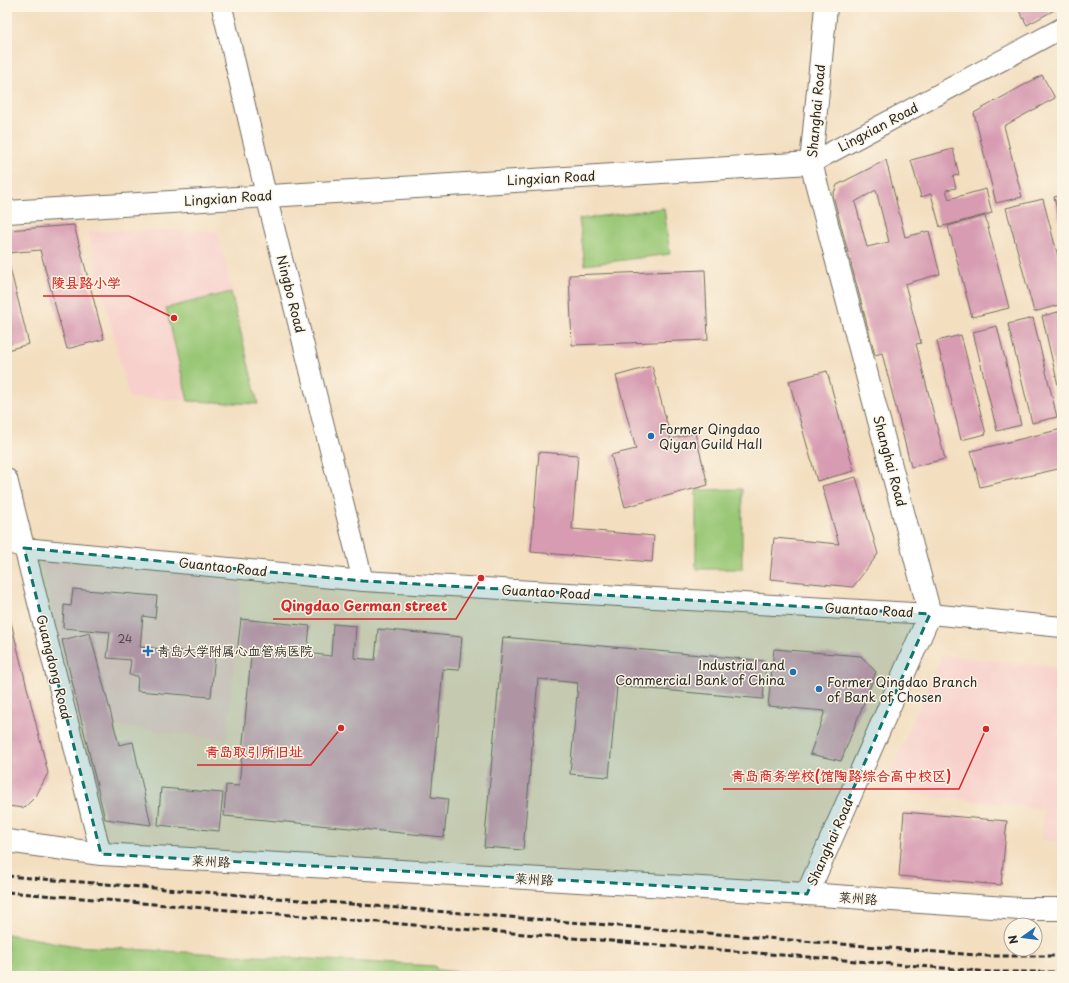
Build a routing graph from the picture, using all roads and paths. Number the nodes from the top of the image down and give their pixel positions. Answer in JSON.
{"nodes":[{"id":1,"x":222,"y":7,"type":"edge"},
{"id":2,"x":826,"y":7,"type":"edge"},
{"id":3,"x":1062,"y":28,"type":"edge"},
{"id":4,"x":811,"y":163,"type":"junction"},
{"id":5,"x":266,"y":195,"type":"junction"},
{"id":6,"x":7,"y":212,"type":"edge"},
{"id":7,"x":7,"y":479,"type":"edge"},
{"id":8,"x":16,"y":545,"type":"edge"},
{"id":9,"x":363,"y":581,"type":"junction"},
{"id":10,"x":930,"y":614,"type":"junction"},
{"id":11,"x":1062,"y":627,"type":"edge"},
{"id":12,"x":7,"y":841,"type":"edge"},
{"id":13,"x":101,"y":854,"type":"junction"},
{"id":14,"x":807,"y":894,"type":"junction"},
{"id":15,"x":1062,"y":909,"type":"edge"}],
"edges":[{"from":1,"to":5,"type":"street","name":"Ningbo Road"},
{"from":2,"to":4,"type":"street","name":"Shanghai Road"},
{"from":3,"to":4,"type":"street","name":"Lingxian Road"},
{"from":4,"to":5,"type":"street","name":"Lingxian Road"},
{"from":4,"to":10,"type":"street","name":"Shanghai Road"},
{"from":5,"to":6,"type":"street","name":"Lingxian Road"},
{"from":5,"to":9,"type":"street","name":"Ningbo Road"},
{"from":7,"to":8,"type":"street","name":"Guangdong Road"},
{"from":8,"to":9,"type":"street","name":"Guantao Road"},
{"from":8,"to":13,"type":"street","name":"Guangdong Road"},
{"from":9,"to":10,"type":"street","name":"Guantao Road"},
{"from":10,"to":11,"type":"street","name":"Guantao Road"},
{"from":10,"to":14,"type":"street","name":"Shanghai Road"},
{"from":12,"to":13,"type":"street","name":"莱州路"},
{"from":13,"to":14,"type":"street","name":"莱州路"},
{"from":14,"to":15,"type":"street","name":"莱州路"}]}
